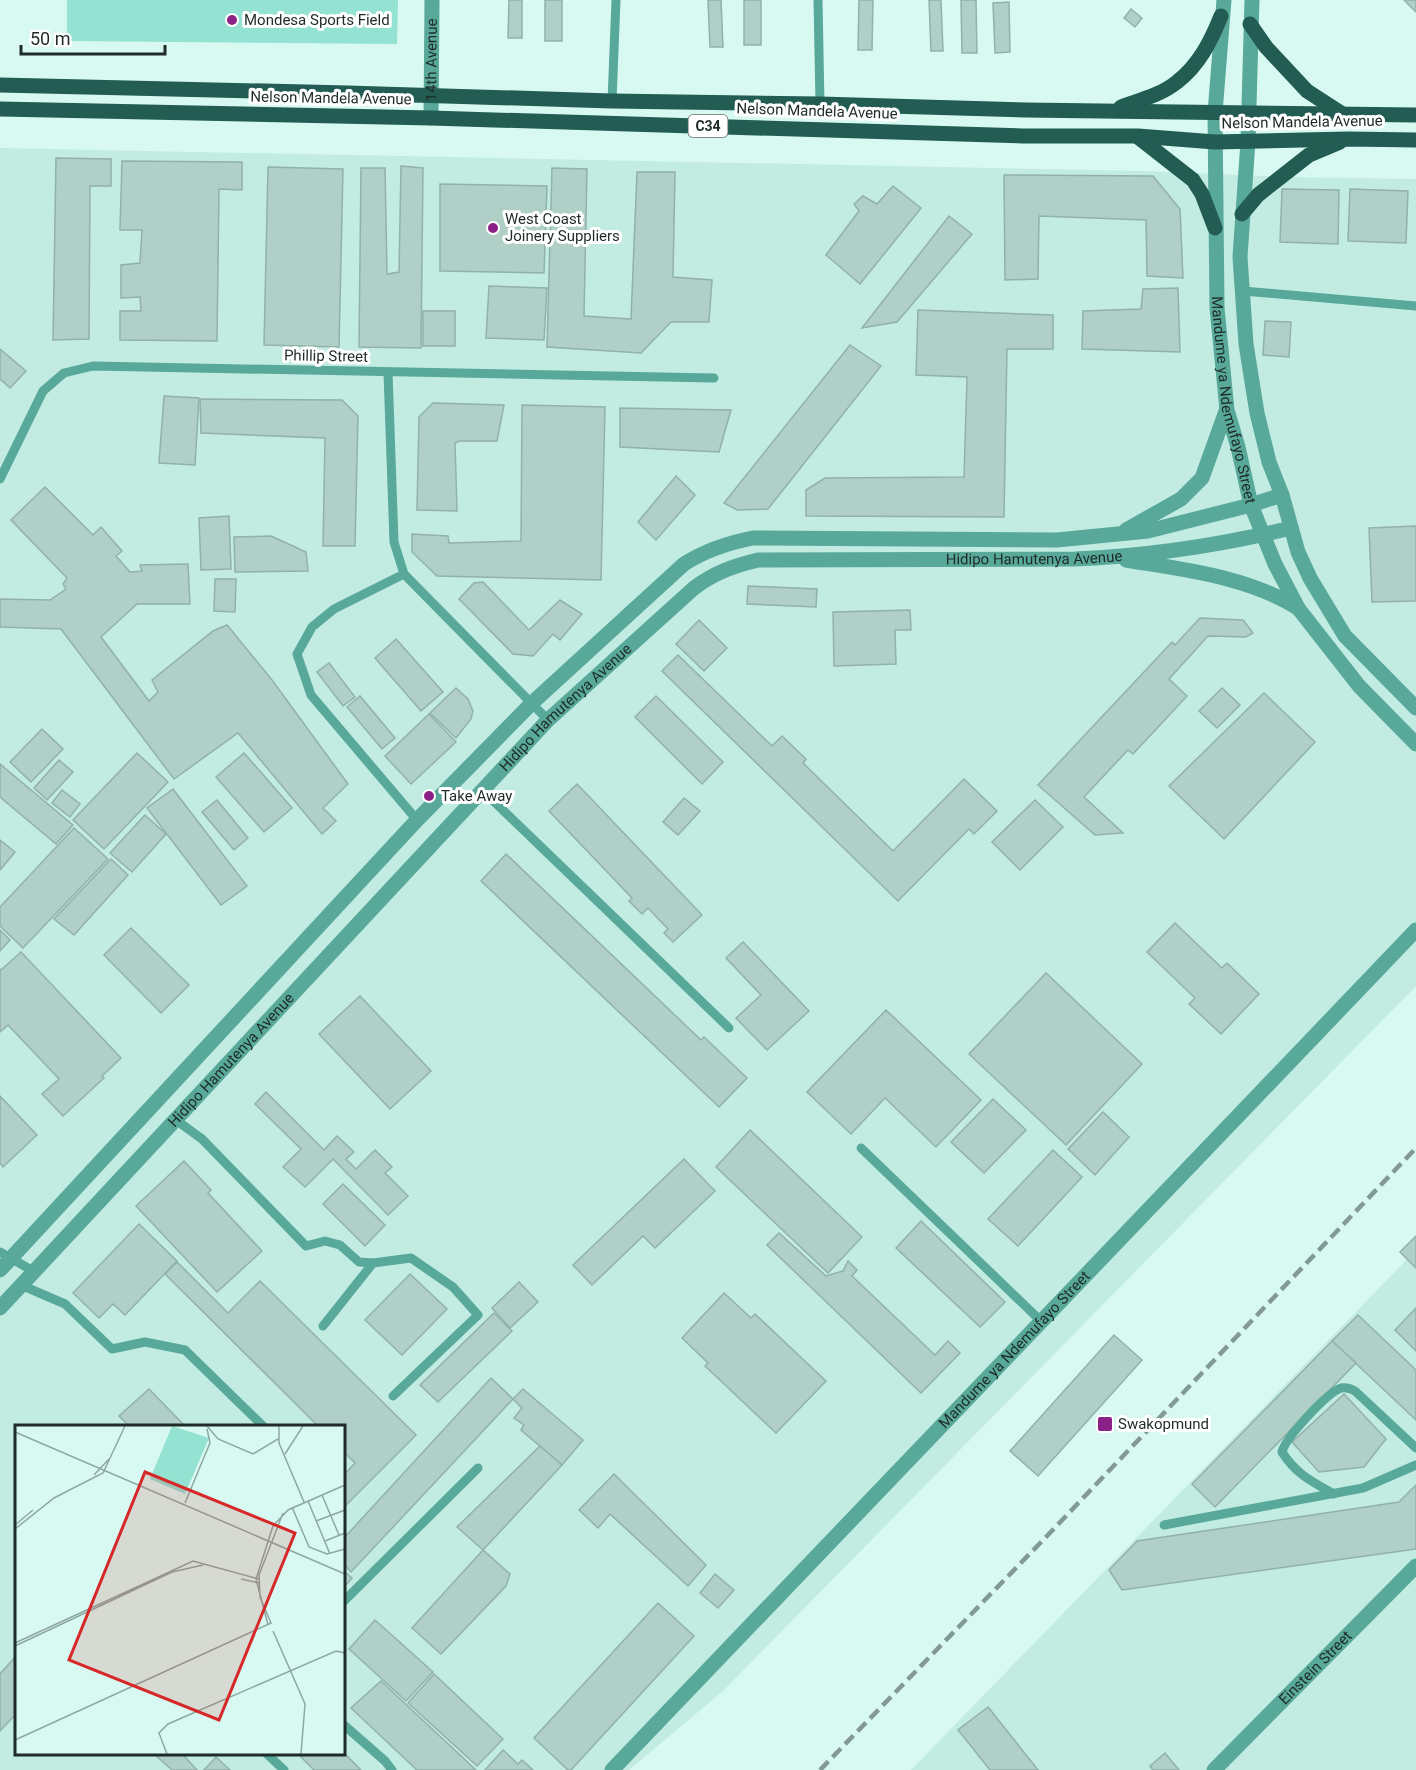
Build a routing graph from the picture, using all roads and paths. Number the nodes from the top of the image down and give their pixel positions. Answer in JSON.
{"nodes":[{"id":1,"x":432,"y":0,"type":"edge"},
{"id":2,"x":616,"y":0,"type":"edge"},
{"id":3,"x":818,"y":0,"type":"edge"},
{"id":4,"x":1224,"y":0,"type":"edge"},
{"id":5,"x":1252,"y":0,"type":"edge"},
{"id":6,"x":1221,"y":16,"type":"junction"},
{"id":7,"x":1250,"y":24,"type":"junction"},
{"id":8,"x":0,"y":85,"type":"edge"},
{"id":9,"x":432,"y":96,"type":"junction"},
{"id":10,"x":612,"y":101,"type":"junction"},
{"id":11,"x":820,"y":104,"type":"junction"},
{"id":12,"x":0,"y":109,"type":"edge"},
{"id":13,"x":1113,"y":110,"type":"junction"},
{"id":14,"x":1249,"y":112,"type":"junction"},
{"id":15,"x":1215,"y":113,"type":"junction"},
{"id":16,"x":1343,"y":114,"type":"junction"},
{"id":17,"x":1416,"y":116,"type":"edge"},
{"id":18,"x":431,"y":118,"type":"junction"},
{"id":19,"x":1138,"y":136,"type":"junction"},
{"id":20,"x":1348,"y":139,"type":"junction"},
{"id":21,"x":1416,"y":140,"type":"edge"},
{"id":22,"x":1248,"y":141,"type":"junction"},
{"id":23,"x":1215,"y":142,"type":"junction"},
{"id":24,"x":1242,"y":214,"type":"junction"},
{"id":25,"x":1215,"y":228,"type":"junction"},
{"id":26,"x":1243,"y":291,"type":"junction"},
{"id":27,"x":1416,"y":306,"type":"edge"},
{"id":28,"x":388,"y":373,"type":"junction"},
{"id":29,"x":714,"y":378,"type":"dead end"},
{"id":30,"x":1227,"y":410,"type":"junction"},
{"id":31,"x":0,"y":479,"type":"edge"},
{"id":32,"x":1282,"y":495,"type":"junction"},
{"id":33,"x":1251,"y":505,"type":"junction"},
{"id":34,"x":1291,"y":528,"type":"junction"},
{"id":35,"x":1118,"y":535,"type":"junction"},
{"id":36,"x":1263,"y":535,"type":"junction"},
{"id":37,"x":1112,"y":557,"type":"junction"},
{"id":38,"x":404,"y":574,"type":"junction"},
{"id":39,"x":1298,"y":608,"type":"junction"},
{"id":40,"x":532,"y":703,"type":"junction"},
{"id":41,"x":1416,"y":708,"type":"edge"},
{"id":42,"x":548,"y":720,"type":"junction"},
{"id":43,"x":1416,"y":744,"type":"edge"},
{"id":44,"x":482,"y":790,"type":"junction"},
{"id":45,"x":417,"y":820,"type":"junction"},
{"id":46,"x":1416,"y":930,"type":"edge"},
{"id":47,"x":729,"y":1028,"type":"dead end"},
{"id":48,"x":176,"y":1120,"type":"junction"},
{"id":49,"x":861,"y":1148,"type":"dead end"},
{"id":50,"x":5,"y":1255,"type":"edge"},
{"id":51,"x":373,"y":1263,"type":"junction"},
{"id":52,"x":0,"y":1270,"type":"edge"},
{"id":53,"x":33,"y":1271,"type":"junction"},
{"id":54,"x":21,"y":1285,"type":"junction"},
{"id":55,"x":0,"y":1308,"type":"edge"},
{"id":56,"x":1042,"y":1322,"type":"junction"},
{"id":57,"x":323,"y":1326,"type":"dead end"},
{"id":58,"x":393,"y":1396,"type":"dead end"},
{"id":59,"x":262,"y":1425,"type":"edge"},
{"id":60,"x":1416,"y":1448,"type":"edge"},
{"id":61,"x":1416,"y":1465,"type":"edge"},
{"id":62,"x":478,"y":1468,"type":"dead end"},
{"id":63,"x":1334,"y":1494,"type":"junction"},
{"id":64,"x":1164,"y":1525,"type":"dead end"},
{"id":65,"x":1416,"y":1566,"type":"edge"},
{"id":66,"x":345,"y":1600,"type":"edge"},
{"id":67,"x":345,"y":1726,"type":"edge"},
{"id":68,"x":268,"y":1755,"type":"edge"},
{"id":69,"x":284,"y":1770,"type":"edge"},
{"id":70,"x":392,"y":1770,"type":"edge"},
{"id":71,"x":612,"y":1770,"type":"edge"},
{"id":72,"x":1214,"y":1770,"type":"edge"}],
"edges":[{"from":1,"to":9,"type":"street","name":"14th Avenue"},
{"from":2,"to":10,"type":"lane"},
{"from":3,"to":11,"type":"lane"},
{"from":4,"to":6,"type":"street","name":"Mandume ya Ndemufayo Street"},
{"from":5,"to":7,"type":"street","name":"Mandume ya Ndemufayo Street"},
{"from":6,"to":13,"type":"main road"},
{"from":6,"to":15,"type":"street","name":"Mandume ya Ndemufayo Street"},
{"from":7,"to":14,"type":"street","name":"Mandume ya Ndemufayo Street"},
{"from":7,"to":16,"type":"main road"},
{"from":8,"to":9,"type":"main road","name":"Nelson Mandela Avenue","number":"C34"},
{"from":9,"to":10,"type":"main road","name":"Nelson Mandela Avenue","number":"C34"},
{"from":9,"to":18,"type":"street","name":"14th Avenue"},
{"from":10,"to":11,"type":"main road","name":"Nelson Mandela Avenue","number":"C34"},
{"from":11,"to":13,"type":"main road","name":"Nelson Mandela Avenue","number":"C34"},
{"from":12,"to":18,"type":"main road","name":"Nelson Mandela Avenue","number":"C34"},
{"from":13,"to":15,"type":"main road","name":"Nelson Mandela Avenue","number":"C34"},
{"from":14,"to":15,"type":"main road","name":"Nelson Mandela Avenue","number":"C34"},
{"from":14,"to":16,"type":"main road","name":"Nelson Mandela Avenue","number":"C34"},
{"from":14,"to":22,"type":"street","name":"Mandume ya Ndemufayo Street"},
{"from":15,"to":23,"type":"street","name":"Mandume ya Ndemufayo Street"},
{"from":16,"to":17,"type":"main road","name":"Nelson Mandela Avenue","number":"C34"},
{"from":18,"to":19,"type":"main road","name":"Nelson Mandela Avenue","number":"C34"},
{"from":19,"to":23,"type":"main road","name":"Nelson Mandela Avenue","number":"C34"},
{"from":19,"to":25,"type":"main road"},
{"from":20,"to":21,"type":"main road","name":"Nelson Mandela Avenue","number":"C34"},
{"from":20,"to":22,"type":"main road","name":"Nelson Mandela Avenue","number":"C34"},
{"from":20,"to":24,"type":"main road"},
{"from":22,"to":23,"type":"main road","name":"Nelson Mandela Avenue","number":"C34"},
{"from":22,"to":24,"type":"street","name":"Mandume ya Ndemufayo Street"},
{"from":23,"to":25,"type":"street","name":"Mandume ya Ndemufayo Street"},
{"from":24,"to":26,"type":"street","name":"Mandume ya Ndemufayo Street"},
{"from":25,"to":30,"type":"street","name":"Mandume ya Ndemufayo Street"},
{"from":26,"to":27,"type":"lane"},
{"from":26,"to":32,"type":"street","name":"Mandume ya Ndemufayo Street"},
{"from":28,"to":29,"type":"lane","name":"Phillip Street"},
{"from":28,"to":31,"type":"lane","name":"Phillip Street"},
{"from":28,"to":38,"type":"lane"},
{"from":30,"to":33,"type":"street","name":"Mandume ya Ndemufayo Street"},
{"from":30,"to":35,"type":"street"},
{"from":32,"to":33,"type":"street","name":"Hidipo Hamutenya Avenue"},
{"from":32,"to":34,"type":"street","name":"Mandume ya Ndemufayo Street"},
{"from":33,"to":35,"type":"street","name":"Hidipo Hamutenya Avenue"},
{"from":33,"to":36,"type":"street","name":"Mandume ya Ndemufayo Street"},
{"from":34,"to":36,"type":"street","name":"Hidipo Hamutenya Avenue"},
{"from":34,"to":41,"type":"street","name":"Mandume ya Ndemufayo Street"},
{"from":35,"to":40,"type":"street","name":"Hidipo Hamutenya Avenue"},
{"from":36,"to":37,"type":"street","name":"Hidipo Hamutenya Avenue"},
{"from":36,"to":39,"type":"street","name":"Mandume ya Ndemufayo Street"},
{"from":37,"to":39,"type":"street"},
{"from":37,"to":42,"type":"street","name":"Hidipo Hamutenya Avenue"},
{"from":38,"to":40,"type":"lane"},
{"from":38,"to":45,"type":"lane"},
{"from":39,"to":43,"type":"street","name":"Mandume ya Ndemufayo Street"},
{"from":40,"to":42,"type":"lane"},
{"from":40,"to":45,"type":"street","name":"Hidipo Hamutenya Avenue"},
{"from":42,"to":44,"type":"street","name":"Hidipo Hamutenya Avenue"},
{"from":44,"to":47,"type":"lane"},
{"from":44,"to":48,"type":"street","name":"Hidipo Hamutenya Avenue"},
{"from":45,"to":50,"type":"street","name":"Hidipo Hamutenya Avenue"},
{"from":46,"to":56,"type":"street","name":"Mandume ya Ndemufayo Street"},
{"from":48,"to":51,"type":"lane"},
{"from":48,"to":53,"type":"street","name":"Hidipo Hamutenya Avenue"},
{"from":49,"to":56,"type":"lane"},
{"from":50,"to":52,"type":"street","name":"Hidipo Hamutenya Avenue"},
{"from":50,"to":53,"type":"lane"},
{"from":51,"to":57,"type":"lane"},
{"from":51,"to":58,"type":"lane"},
{"from":53,"to":54,"type":"street","name":"Hidipo Hamutenya Avenue"},
{"from":54,"to":55,"type":"street","name":"Hidipo Hamutenya Avenue"},
{"from":54,"to":59,"type":"lane"},
{"from":56,"to":71,"type":"street","name":"Mandume ya Ndemufayo Street"},
{"from":60,"to":63,"type":"lane"},
{"from":61,"to":63,"type":"lane"},
{"from":62,"to":66,"type":"lane"},
{"from":63,"to":64,"type":"lane"},
{"from":65,"to":72,"type":"street","name":"Einstein Street"},
{"from":67,"to":70,"type":"lane"},
{"from":68,"to":69,"type":"lane"}]}
